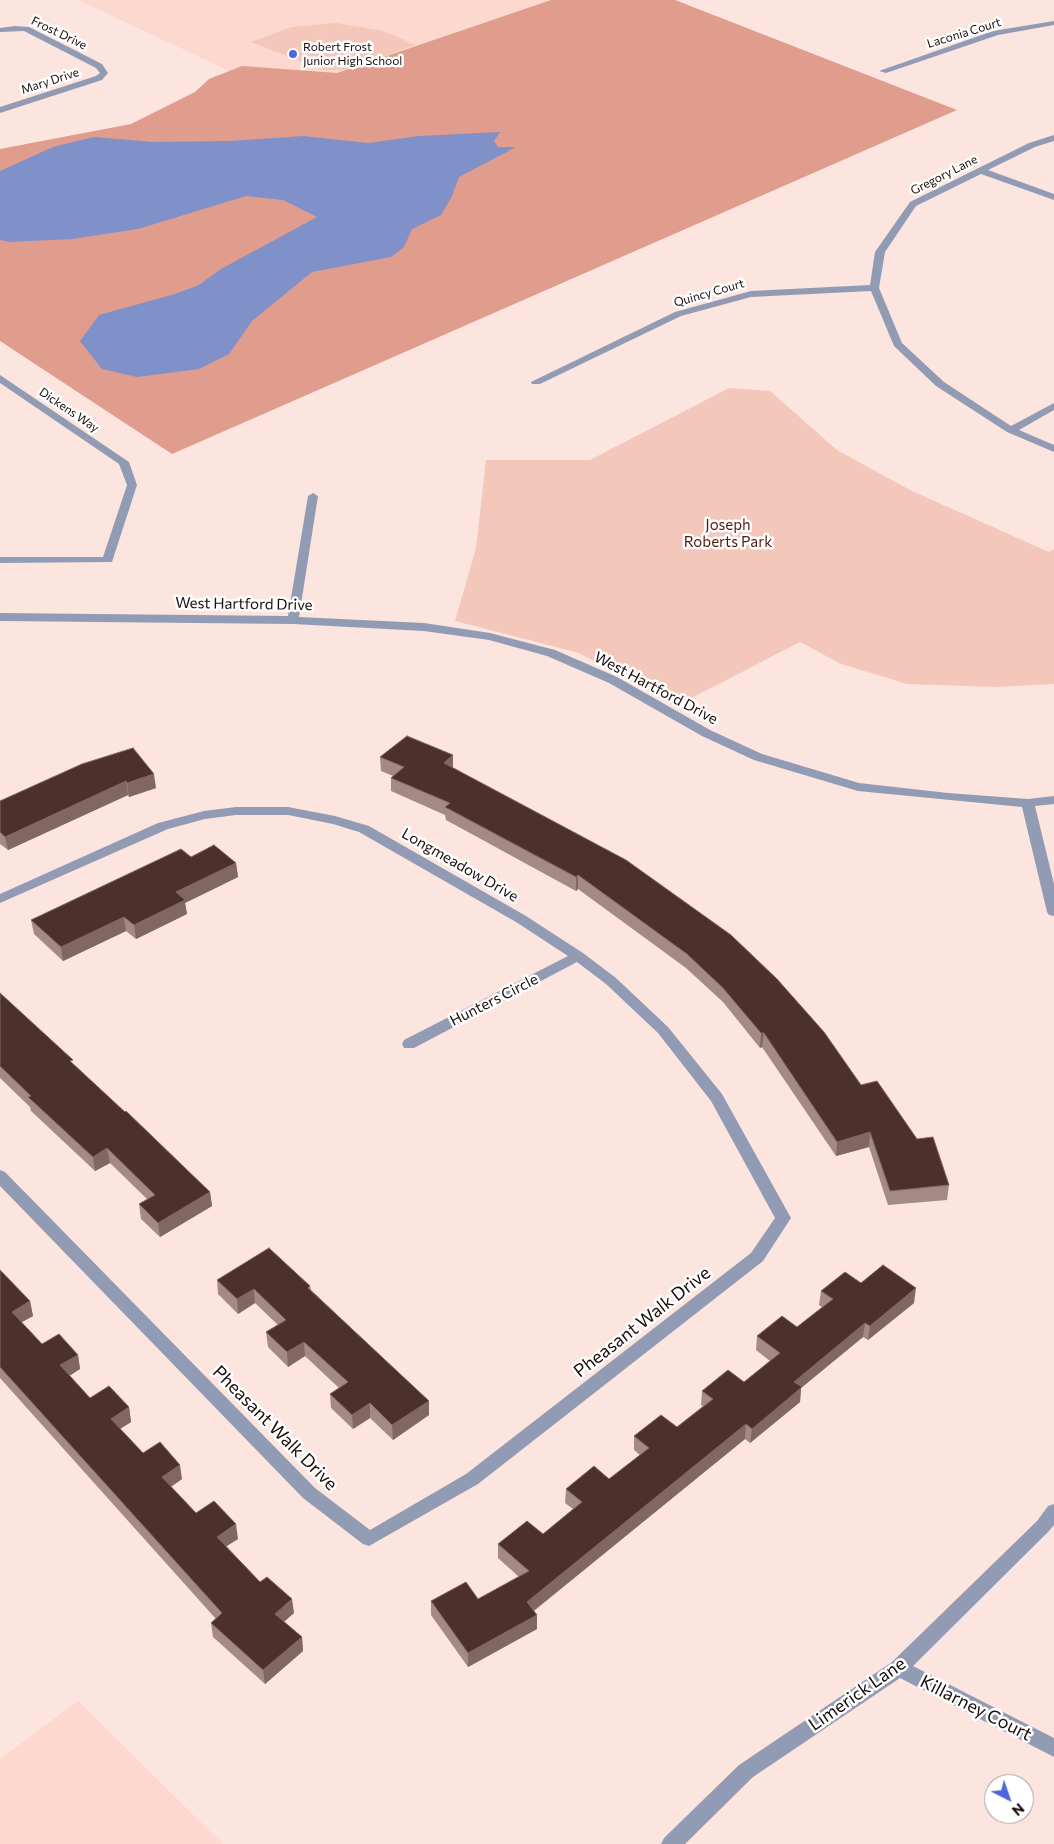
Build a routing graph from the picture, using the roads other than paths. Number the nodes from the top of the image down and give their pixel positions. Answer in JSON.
{"nodes":[{"id":1,"x":1054,"y":23,"type":"edge"},
{"id":2,"x":0,"y":30,"type":"edge"},
{"id":3,"x":883,"y":71,"type":"dead end"},
{"id":4,"x":104,"y":72,"type":"joint"},
{"id":5,"x":0,"y":110,"type":"edge"},
{"id":6,"x":1054,"y":138,"type":"edge"},
{"id":7,"x":980,"y":170,"type":"junction"},
{"id":8,"x":1054,"y":197,"type":"edge"},
{"id":9,"x":874,"y":288,"type":"junction"},
{"id":10,"x":0,"y":378,"type":"edge"},
{"id":11,"x":536,"y":382,"type":"dead end"},
{"id":12,"x":1054,"y":406,"type":"edge"},
{"id":13,"x":1010,"y":430,"type":"junction"},
{"id":14,"x":1054,"y":449,"type":"edge"},
{"id":15,"x":313,"y":496,"type":"dead end"},
{"id":16,"x":0,"y":560,"type":"edge"},
{"id":17,"x":0,"y":617,"type":"edge"},
{"id":18,"x":293,"y":620,"type":"junction"},
{"id":19,"x":1054,"y":800,"type":"edge"},
{"id":20,"x":1028,"y":803,"type":"junction"},
{"id":21,"x":0,"y":899,"type":"edge"},
{"id":22,"x":1054,"y":912,"type":"edge"},
{"id":23,"x":578,"y":956,"type":"junction"},
{"id":24,"x":409,"y":1044,"type":"dead end"},
{"id":25,"x":0,"y":1176,"type":"edge"},
{"id":26,"x":783,"y":1218,"type":"joint"},
{"id":27,"x":1054,"y":1511,"type":"edge"},
{"id":28,"x":899,"y":1668,"type":"junction"},
{"id":29,"x":1054,"y":1748,"type":"edge"},
{"id":30,"x":671,"y":1844,"type":"edge"}],
"edges":[{"from":1,"to":3,"type":"street","name":"Laconia Court"},
{"from":2,"to":4,"type":"street","name":"Frost Drive"},
{"from":4,"to":5,"type":"street","name":"Mary Drive"},
{"from":6,"to":7,"type":"street","name":"Gregory Lane"},
{"from":7,"to":8,"type":"street"},
{"from":7,"to":9,"type":"street","name":"Gregory Lane"},
{"from":9,"to":11,"type":"street","name":"Quincy Court"},
{"from":9,"to":13,"type":"street"},
{"from":10,"to":16,"type":"street","name":"Dickens Way"},
{"from":12,"to":13,"type":"street"},
{"from":13,"to":14,"type":"street"},
{"from":15,"to":18,"type":"street"},
{"from":17,"to":18,"type":"street","name":"West Hartford Drive"},
{"from":18,"to":20,"type":"street","name":"West Hartford Drive"},
{"from":19,"to":20,"type":"street","name":"West Hartford Drive"},
{"from":20,"to":22,"type":"street"},
{"from":21,"to":23,"type":"street","name":"Longmeadow Drive"},
{"from":23,"to":24,"type":"street","name":"Hunters Circle"},
{"from":23,"to":26,"type":"street","name":"Longmeadow Drive"},
{"from":25,"to":26,"type":"street","name":"Pheasant Walk Drive"},
{"from":27,"to":28,"type":"street","name":"Limerick Lane"},
{"from":28,"to":29,"type":"street","name":"Killarney Court"},
{"from":28,"to":30,"type":"street","name":"Limerick Lane"}]}
